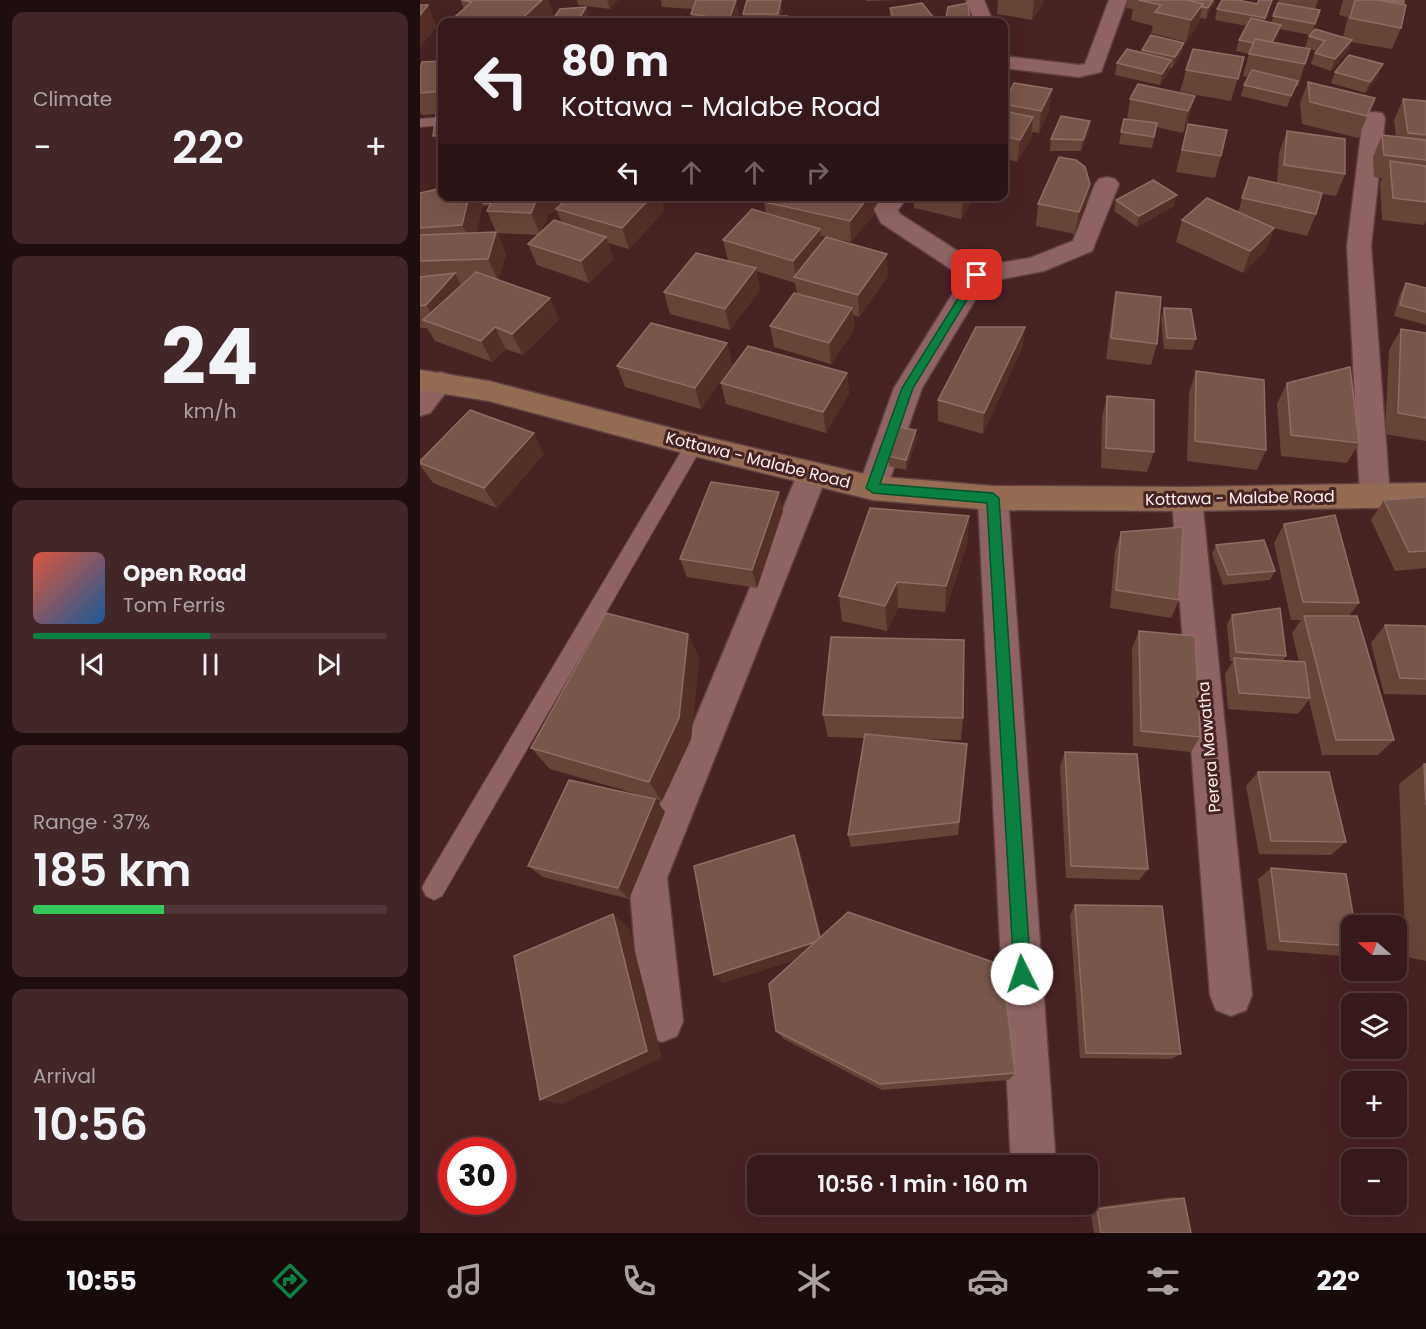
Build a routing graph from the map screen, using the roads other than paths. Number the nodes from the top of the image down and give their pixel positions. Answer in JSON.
{"nodes":[{"id":1,"x":975,"y":0,"type":"edge"},
{"id":2,"x":1118,"y":0,"type":"edge"},
{"id":3,"x":982,"y":18,"type":"edge"},
{"id":4,"x":1008,"y":62,"type":"edge"},
{"id":5,"x":1374,"y":118,"type":"edge"},
{"id":6,"x":438,"y":122,"type":"edge"},
{"id":7,"x":420,"y":123,"type":"edge"},
{"id":8,"x":1107,"y":184,"type":"dead end"},
{"id":9,"x":443,"y":201,"type":"edge"},
{"id":10,"x":893,"y":201,"type":"edge"},
{"id":11,"x":420,"y":203,"type":"edge"},
{"id":12,"x":977,"y":275,"type":"junction"},
{"id":13,"x":430,"y":381,"type":"edge"},
{"id":14,"x":420,"y":406,"type":"edge"},
{"id":15,"x":694,"y":445,"type":"junction"},
{"id":16,"x":812,"y":475,"type":"junction"},
{"id":17,"x":873,"y":488,"type":"junction"},
{"id":18,"x":1426,"y":495,"type":"edge"},
{"id":19,"x":1375,"y":496,"type":"junction"},
{"id":20,"x":993,"y":498,"type":"junction"},
{"id":21,"x":1186,"y":499,"type":"junction"},
{"id":22,"x":434,"y":888,"type":"dead end"},
{"id":23,"x":1230,"y":995,"type":"dead end"},
{"id":24,"x":662,"y":1021,"type":"dead end"},
{"id":25,"x":1033,"y":1155,"type":"edge"}],
"edges":[{"from":1,"to":3,"type":"street"},
{"from":2,"to":4,"type":"street"},
{"from":5,"to":19,"type":"street"},
{"from":6,"to":7,"type":"lane"},
{"from":8,"to":12,"type":"street"},
{"from":9,"to":11,"type":"street"},
{"from":10,"to":12,"type":"street"},
{"from":12,"to":17,"type":"street"},
{"from":13,"to":14,"type":"street"},
{"from":13,"to":15,"type":"street","name":"Kottawa - Malabe Road"},
{"from":15,"to":16,"type":"street","name":"Kottawa - Malabe Road"},
{"from":15,"to":22,"type":"lane"},
{"from":16,"to":17,"type":"street","name":"Kottawa - Malabe Road"},
{"from":16,"to":24,"type":"street"},
{"from":17,"to":20,"type":"street","name":"Kottawa - Malabe Road"},
{"from":18,"to":19,"type":"street","name":"Kottawa - Malabe Road"},
{"from":19,"to":21,"type":"street","name":"Kottawa - Malabe Road"},
{"from":20,"to":21,"type":"street","name":"Kottawa - Malabe Road"},
{"from":20,"to":25,"type":"street"},
{"from":21,"to":23,"type":"street","name":"Perera Mawatha"}]}
